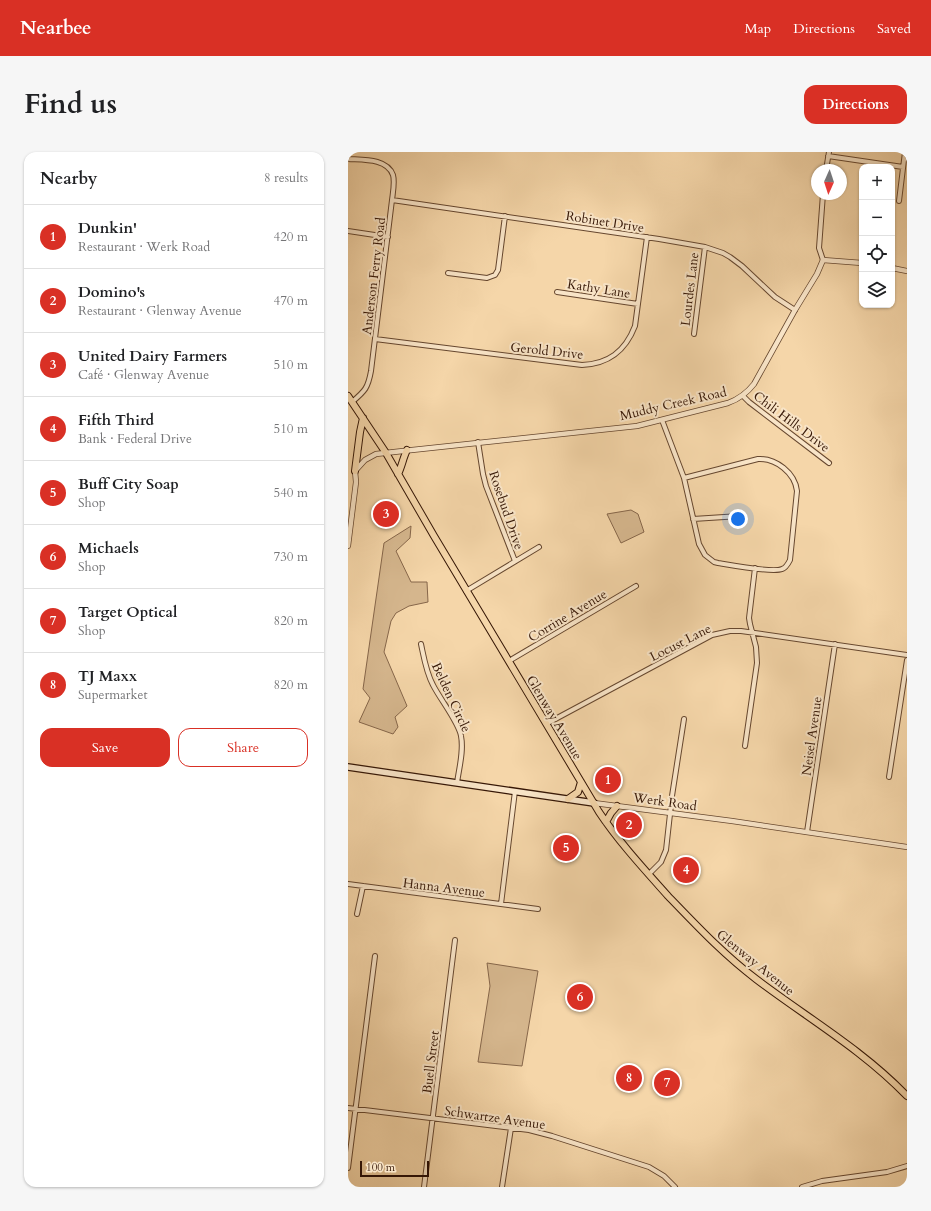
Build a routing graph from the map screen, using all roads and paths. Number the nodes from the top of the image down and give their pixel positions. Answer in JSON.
{"nodes":[{"id":1,"x":905,"y":152,"type":"edge"},
{"id":2,"x":829,"y":154,"type":"edge"},
{"id":3,"x":348,"y":159,"type":"edge"},
{"id":4,"x":827,"y":164,"type":"edge"},
{"id":5,"x":903,"y":168,"type":"junction"},
{"id":6,"x":392,"y":200,"type":"junction"},
{"id":7,"x":823,"y":200,"type":"edge"},
{"id":8,"x":899,"y":201,"type":"dead end"},
{"id":9,"x":505,"y":216,"type":"junction"},
{"id":10,"x":348,"y":231,"type":"edge"},
{"id":11,"x":388,"y":237,"type":"junction"},
{"id":12,"x":647,"y":237,"type":"junction"},
{"id":13,"x":705,"y":247,"type":"junction"},
{"id":14,"x":823,"y":260,"type":"junction"},
{"id":15,"x":859,"y":263,"type":"edge"},
{"id":16,"x":895,"y":269,"type":"edge"},
{"id":17,"x":907,"y":271,"type":"edge"},
{"id":18,"x":448,"y":272,"type":"dead end"},
{"id":19,"x":557,"y":292,"type":"dead end"},
{"id":20,"x":638,"y":304,"type":"junction"},
{"id":21,"x":795,"y":310,"type":"junction"},
{"id":22,"x":694,"y":334,"type":"dead end"},
{"id":23,"x":375,"y":339,"type":"junction"},
{"id":24,"x":348,"y":396,"type":"edge"},
{"id":25,"x":742,"y":396,"type":"junction"},
{"id":26,"x":352,"y":402,"type":"junction"},
{"id":27,"x":363,"y":418,"type":"junction"},
{"id":28,"x":662,"y":420,"type":"junction"},
{"id":29,"x":478,"y":442,"type":"junction"},
{"id":30,"x":407,"y":450,"type":"junction"},
{"id":31,"x":386,"y":453,"type":"junction"},
{"id":32,"x":829,"y":463,"type":"dead end"},
{"id":33,"x":355,"y":471,"type":"junction"},
{"id":34,"x":398,"y":474,"type":"junction"},
{"id":35,"x":684,"y":478,"type":"junction"},
{"id":36,"x":740,"y":516,"type":"dead end"},
{"id":37,"x":693,"y":519,"type":"junction"},
{"id":38,"x":348,"y":546,"type":"edge"},
{"id":39,"x":539,"y":547,"type":"dead end"},
{"id":40,"x":515,"y":561,"type":"junction"},
{"id":41,"x":755,"y":568,"type":"junction"},
{"id":42,"x":636,"y":586,"type":"dead end"},
{"id":43,"x":466,"y":591,"type":"junction"},
{"id":44,"x":753,"y":633,"type":"junction"},
{"id":45,"x":421,"y":644,"type":"dead end"},
{"id":46,"x":835,"y":644,"type":"junction"},
{"id":47,"x":907,"y":654,"type":"edge"},
{"id":48,"x":907,"y":660,"type":"edge"},
{"id":49,"x":509,"y":661,"type":"junction"},
{"id":50,"x":684,"y":719,"type":"dead end"},
{"id":51,"x":546,"y":724,"type":"junction"},
{"id":52,"x":745,"y":746,"type":"dead end"},
{"id":53,"x":348,"y":767,"type":"edge"},
{"id":54,"x":889,"y":777,"type":"dead end"},
{"id":55,"x":457,"y":782,"type":"junction"},
{"id":56,"x":581,"y":782,"type":"junction"},
{"id":57,"x":514,"y":791,"type":"junction"},
{"id":58,"x":568,"y":799,"type":"junction"},
{"id":59,"x":594,"y":802,"type":"junction"},
{"id":60,"x":617,"y":806,"type":"junction"},
{"id":61,"x":671,"y":812,"type":"junction"},
{"id":62,"x":606,"y":822,"type":"junction"},
{"id":63,"x":807,"y":832,"type":"junction"},
{"id":64,"x":907,"y":846,"type":"edge"},
{"id":65,"x":649,"y":874,"type":"junction"},
{"id":66,"x":348,"y":884,"type":"edge"},
{"id":67,"x":363,"y":886,"type":"junction"},
{"id":68,"x":500,"y":904,"type":"junction"},
{"id":69,"x":538,"y":908,"type":"dead end"},
{"id":70,"x":357,"y":914,"type":"dead end"},
{"id":71,"x":456,"y":940,"type":"dead end"},
{"id":72,"x":375,"y":956,"type":"dead end"},
{"id":73,"x":907,"y":1096,"type":"edge"},
{"id":74,"x":348,"y":1108,"type":"edge"},
{"id":75,"x":355,"y":1109,"type":"junction"},
{"id":76,"x":433,"y":1118,"type":"junction"},
{"id":77,"x":511,"y":1128,"type":"junction"},
{"id":78,"x":907,"y":1166,"type":"edge"},
{"id":79,"x":348,"y":1168,"type":"edge"},
{"id":80,"x":424,"y":1187,"type":"edge"},
{"id":81,"x":502,"y":1187,"type":"edge"},
{"id":82,"x":675,"y":1187,"type":"edge"},
{"id":83,"x":802,"y":1187,"type":"edge"}],
"edges":[{"from":1,"to":5,"type":"street"},
{"from":2,"to":4,"type":"street"},
{"from":2,"to":5,"type":"street"},
{"from":3,"to":6,"type":"street","name":"Anderson Ferry Road"},
{"from":5,"to":8,"type":"street"},
{"from":6,"to":9,"type":"street","name":"Robinet Drive"},
{"from":6,"to":11,"type":"street","name":"Anderson Ferry Road"},
{"from":7,"to":14,"type":"street"},
{"from":9,"to":12,"type":"street","name":"Robinet Drive"},
{"from":9,"to":18,"type":"street"},
{"from":10,"to":11,"type":"street"},
{"from":11,"to":23,"type":"street","name":"Anderson Ferry Road"},
{"from":12,"to":13,"type":"street","name":"Robinet Drive"},
{"from":12,"to":20,"type":"street","name":"Gerold Drive"},
{"from":13,"to":21,"type":"street","name":"Robinet Drive"},
{"from":13,"to":22,"type":"street","name":"Lourdes Lane"},
{"from":14,"to":15,"type":"street"},
{"from":14,"to":21,"type":"street","name":"Muddy Creek Road"},
{"from":16,"to":17,"type":"street"},
{"from":19,"to":20,"type":"street","name":"Kathy Lane"},
{"from":20,"to":23,"type":"street","name":"Gerold Drive"},
{"from":21,"to":25,"type":"street","name":"Muddy Creek Road"},
{"from":23,"to":26,"type":"street","name":"Anderson Ferry Road"},
{"from":24,"to":26,"type":"main road","name":"Glenway Avenue"},
{"from":25,"to":28,"type":"street","name":"Muddy Creek Road"},
{"from":25,"to":32,"type":"street","name":"Chili Hills Drive"},
{"from":26,"to":27,"type":"main road","name":"Glenway Avenue"},
{"from":27,"to":31,"type":"main road","name":"Glenway Avenue"},
{"from":27,"to":33,"type":"main road"},
{"from":28,"to":29,"type":"street","name":"Muddy Creek Road"},
{"from":28,"to":35,"type":"street"},
{"from":29,"to":30,"type":"street","name":"Muddy Creek Road"},
{"from":29,"to":40,"type":"street","name":"Rosebud Drive"},
{"from":30,"to":31,"type":"street","name":"Muddy Creek Road"},
{"from":30,"to":34,"type":"main road"},
{"from":31,"to":33,"type":"street","name":"Muddy Creek Road"},
{"from":31,"to":34,"type":"main road","name":"Glenway Avenue"},
{"from":33,"to":38,"type":"street"},
{"from":34,"to":43,"type":"main road","name":"Glenway Avenue"},
{"from":35,"to":37,"type":"street"},
{"from":35,"to":41,"type":"street"},
{"from":36,"to":37,"type":"street"},
{"from":37,"to":41,"type":"street"},
{"from":39,"to":40,"type":"street"},
{"from":40,"to":43,"type":"street"},
{"from":41,"to":44,"type":"street"},
{"from":42,"to":49,"type":"street","name":"Corrine Avenue"},
{"from":43,"to":49,"type":"main road","name":"Glenway Avenue"},
{"from":44,"to":46,"type":"street","name":"Locust Lane"},
{"from":44,"to":51,"type":"street","name":"Locust Lane"},
{"from":44,"to":52,"type":"street"},
{"from":45,"to":55,"type":"street","name":"Belden Circle"},
{"from":46,"to":47,"type":"street","name":"Locust Lane"},
{"from":46,"to":63,"type":"street","name":"Neisel Avenue"},
{"from":48,"to":54,"type":"street"},
{"from":49,"to":51,"type":"main road","name":"Glenway Avenue"},
{"from":50,"to":61,"type":"street"},
{"from":51,"to":56,"type":"main road","name":"Glenway Avenue"},
{"from":53,"to":55,"type":"main road","name":"Werk Road"},
{"from":55,"to":57,"type":"main road","name":"Werk Road"},
{"from":56,"to":58,"type":"main road"},
{"from":56,"to":59,"type":"main road","name":"Glenway Avenue"},
{"from":57,"to":58,"type":"main road","name":"Werk Road"},
{"from":57,"to":68,"type":"street"},
{"from":58,"to":59,"type":"main road","name":"Werk Road"},
{"from":59,"to":60,"type":"street","name":"Werk Road"},
{"from":59,"to":62,"type":"main road","name":"Glenway Avenue"},
{"from":60,"to":61,"type":"street","name":"Werk Road"},
{"from":60,"to":62,"type":"main road"},
{"from":61,"to":63,"type":"street","name":"Werk Road"},
{"from":61,"to":65,"type":"street"},
{"from":62,"to":65,"type":"main road","name":"Glenway Avenue"},
{"from":63,"to":64,"type":"street","name":"Werk Road"},
{"from":65,"to":73,"type":"main road","name":"Glenway Avenue"},
{"from":66,"to":67,"type":"street","name":"Hanna Avenue"},
{"from":67,"to":68,"type":"street","name":"Hanna Avenue"},
{"from":67,"to":70,"type":"street"},
{"from":68,"to":69,"type":"street","name":"Hanna Avenue"},
{"from":71,"to":76,"type":"street","name":"Buell Street"},
{"from":72,"to":75,"type":"street"},
{"from":74,"to":75,"type":"street","name":"Schwartze Avenue"},
{"from":75,"to":76,"type":"street","name":"Schwartze Avenue"},
{"from":75,"to":79,"type":"street"},
{"from":76,"to":77,"type":"street","name":"Schwartze Avenue"},
{"from":76,"to":80,"type":"street","name":"Buell Street"},
{"from":77,"to":81,"type":"street"},
{"from":77,"to":82,"type":"street","name":"Schwartze Avenue"},
{"from":78,"to":83,"type":"street"}]}
